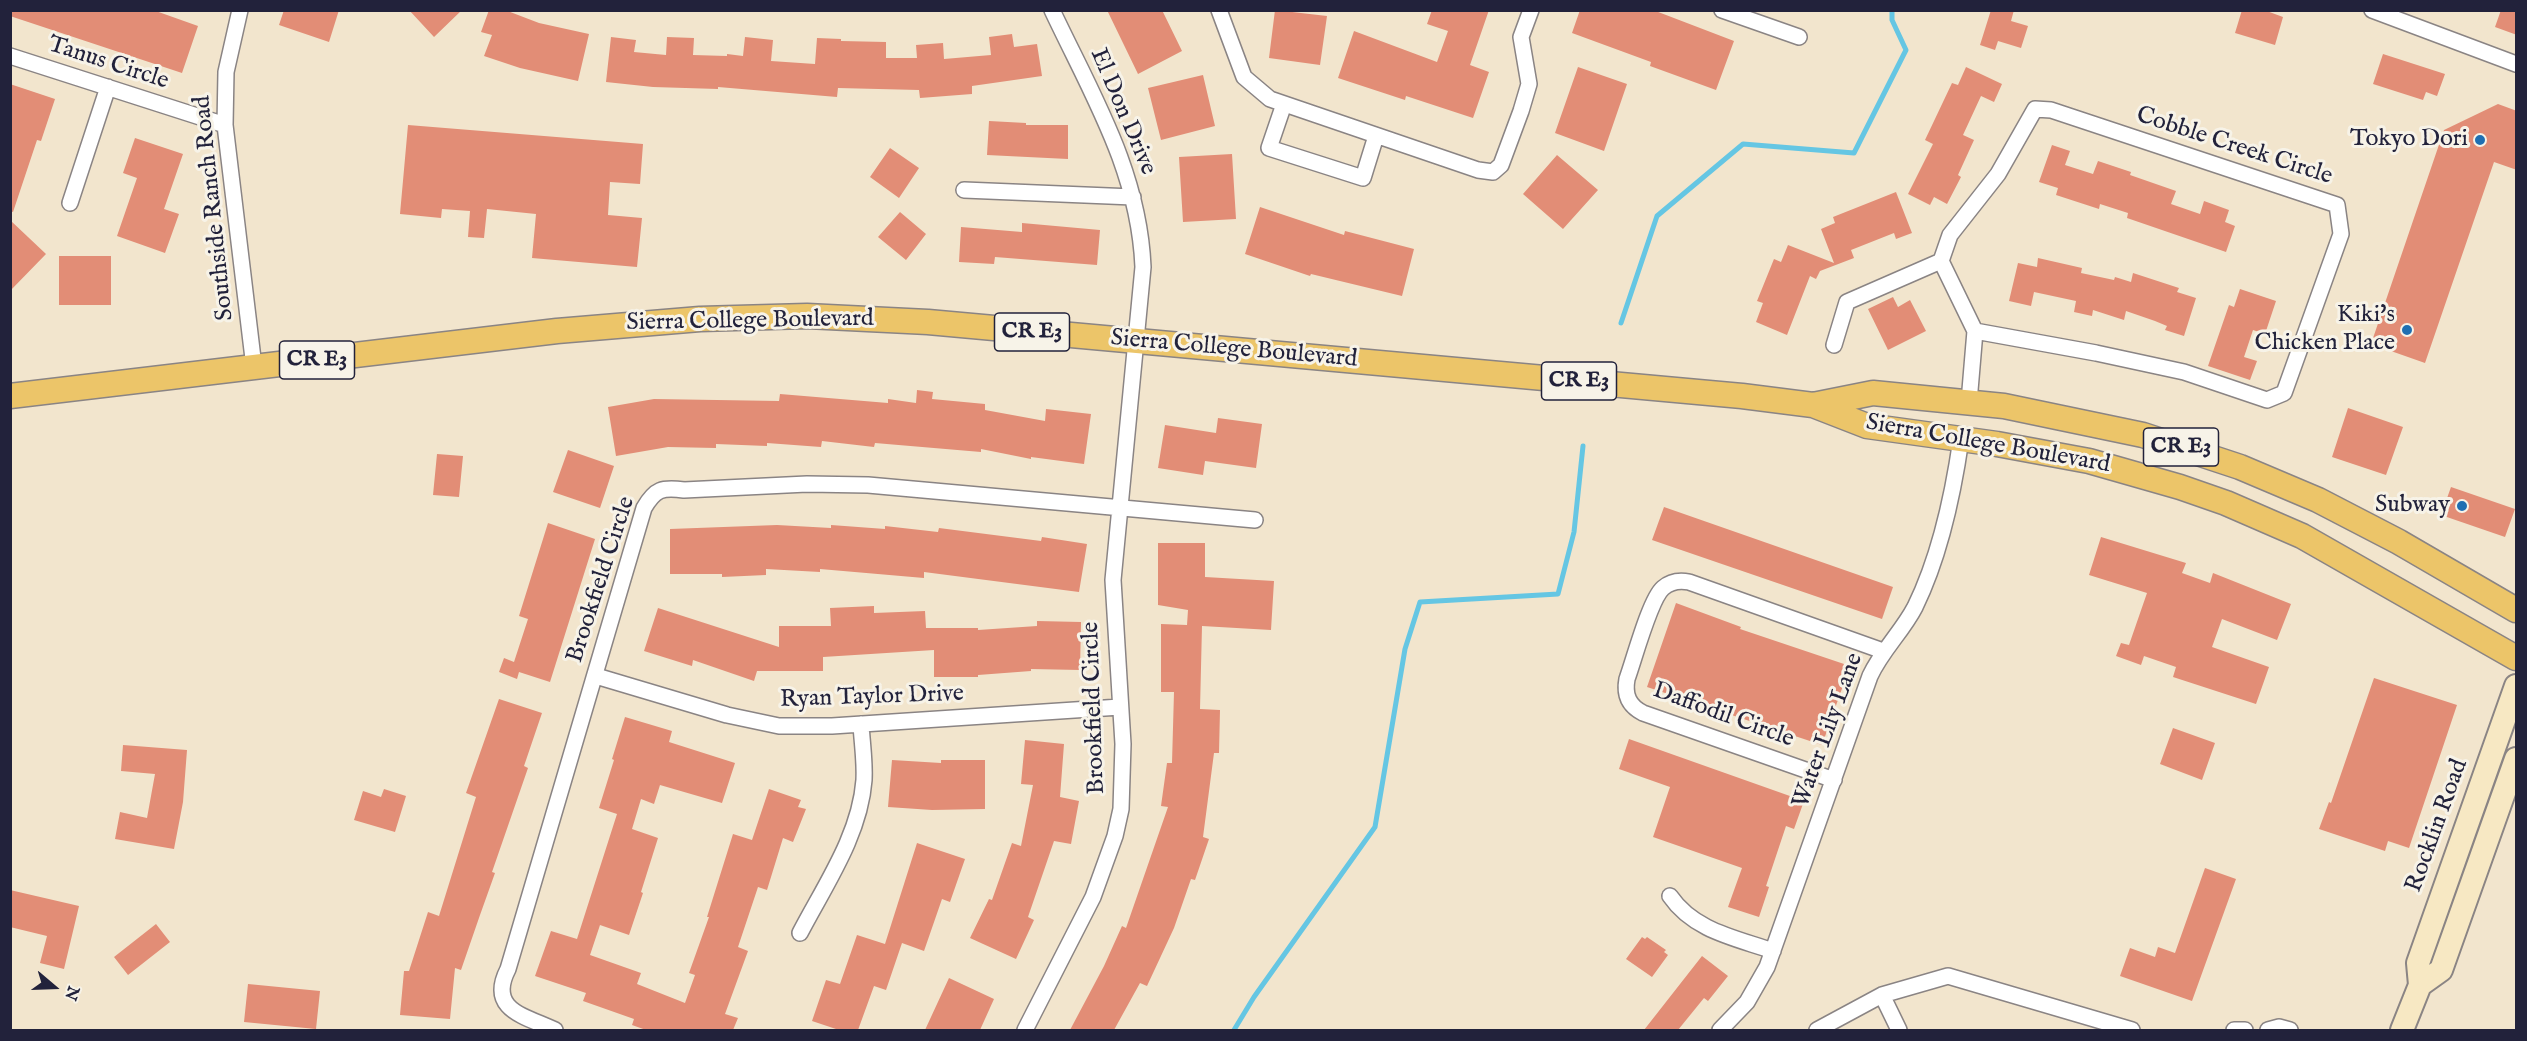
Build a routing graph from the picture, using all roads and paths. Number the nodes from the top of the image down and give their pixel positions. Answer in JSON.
{"nodes":[{"id":1,"x":240,"y":10,"type":"edge"},
{"id":2,"x":1052,"y":10,"type":"edge"},
{"id":3,"x":1219,"y":10,"type":"edge"},
{"id":4,"x":1531,"y":10,"type":"edge"},
{"id":5,"x":1722,"y":10,"type":"edge"},
{"id":6,"x":2372,"y":10,"type":"edge"},
{"id":7,"x":1799,"y":37,"type":"dead end"},
{"id":8,"x":10,"y":56,"type":"edge"},
{"id":9,"x":2517,"y":64,"type":"edge"},
{"id":10,"x":108,"y":87,"type":"junction"},
{"id":11,"x":1284,"y":104,"type":"junction"},
{"id":12,"x":225,"y":125,"type":"junction"},
{"id":13,"x":1376,"y":136,"type":"junction"},
{"id":14,"x":964,"y":190,"type":"dead end"},
{"id":15,"x":1133,"y":197,"type":"junction"},
{"id":16,"x":70,"y":203,"type":"dead end"},
{"id":17,"x":1941,"y":261,"type":"junction"},
{"id":18,"x":1975,"y":331,"type":"junction"},
{"id":19,"x":1136,"y":342,"type":"junction"},
{"id":20,"x":1834,"y":345,"type":"dead end"},
{"id":21,"x":254,"y":367,"type":"junction"},
{"id":22,"x":10,"y":396,"type":"edge"},
{"id":23,"x":1969,"y":402,"type":"junction"},
{"id":24,"x":1813,"y":405,"type":"junction"},
{"id":25,"x":1961,"y":439,"type":"junction"},
{"id":26,"x":1119,"y":507,"type":"junction"},
{"id":27,"x":1255,"y":520,"type":"dead end"},
{"id":28,"x":2517,"y":610,"type":"edge"},
{"id":29,"x":1883,"y":651,"type":"junction"},
{"id":30,"x":2517,"y":658,"type":"edge"},
{"id":31,"x":596,"y":676,"type":"junction"},
{"id":32,"x":2517,"y":686,"type":"edge"},
{"id":33,"x":1120,"y":707,"type":"junction"},
{"id":34,"x":861,"y":724,"type":"junction"},
{"id":35,"x":2517,"y":759,"type":"edge"},
{"id":36,"x":1834,"y":780,"type":"junction"},
{"id":37,"x":1670,"y":896,"type":"dead end"},
{"id":38,"x":800,"y":933,"type":"dead end"},
{"id":39,"x":1773,"y":951,"type":"junction"},
{"id":40,"x":2420,"y":985,"type":"junction"},
{"id":41,"x":1882,"y":995,"type":"junction"},
{"id":42,"x":555,"y":1030,"type":"edge"},
{"id":43,"x":1025,"y":1030,"type":"edge"},
{"id":44,"x":1720,"y":1030,"type":"edge"},
{"id":45,"x":1817,"y":1030,"type":"edge"},
{"id":46,"x":1899,"y":1030,"type":"edge"},
{"id":47,"x":2132,"y":1030,"type":"edge"},
{"id":48,"x":2234,"y":1030,"type":"edge"},
{"id":49,"x":2243,"y":1030,"type":"edge"},
{"id":50,"x":2268,"y":1030,"type":"edge"},
{"id":51,"x":2290,"y":1030,"type":"edge"},
{"id":52,"x":2402,"y":1030,"type":"edge"}],
"edges":[{"from":1,"to":12,"type":"street","name":"Southside Ranch Road"},
{"from":2,"to":15,"type":"street","name":"El Don Drive"},
{"from":3,"to":11,"type":"street"},
{"from":4,"to":13,"type":"street"},
{"from":5,"to":7,"type":"street"},
{"from":6,"to":9,"type":"street"},
{"from":8,"to":10,"type":"street","name":"Tanus Circle"},
{"from":10,"to":12,"type":"street","name":"Tanus Circle"},
{"from":10,"to":16,"type":"street"},
{"from":11,"to":13,"type":"street"},
{"from":11,"to":13,"type":"street"},
{"from":12,"to":21,"type":"street","name":"Southside Ranch Road"},
{"from":14,"to":15,"type":"street"},
{"from":15,"to":19,"type":"street","name":"El Don Drive"},
{"from":17,"to":18,"type":"street"},
{"from":17,"to":18,"type":"street","name":"Cobble Creek Circle"},
{"from":17,"to":20,"type":"street"},
{"from":18,"to":23,"type":"street"},
{"from":19,"to":21,"type":"main road","name":"Sierra College Boulevard","number":"CR E3"},
{"from":19,"to":24,"type":"main road","name":"Sierra College Boulevard","number":"CR E3"},
{"from":19,"to":26,"type":"street","name":"Brookfield Circle"},
{"from":21,"to":22,"type":"main road","name":"Sierra College Boulevard","number":"CR E3"},
{"from":23,"to":24,"type":"main road","name":"Sierra College Boulevard","number":"CR E3"},
{"from":23,"to":28,"type":"main road","name":"Sierra College Boulevard","number":"CR E3"},
{"from":24,"to":25,"type":"main road","name":"Sierra College Boulevard","number":"CR E3"},
{"from":25,"to":29,"type":"street","name":"Water Lily Lane"},
{"from":25,"to":30,"type":"main road","name":"Sierra College Boulevard","number":"CR E3"},
{"from":26,"to":27,"type":"street"},
{"from":26,"to":31,"type":"street","name":"Brookfield Circle"},
{"from":26,"to":33,"type":"street","name":"Brookfield Circle"},
{"from":29,"to":36,"type":"street","name":"Water Lily Lane"},
{"from":29,"to":36,"type":"street","name":"Daffodil Circle"},
{"from":31,"to":34,"type":"street","name":"Ryan Taylor Drive"},
{"from":31,"to":42,"type":"street","name":"Brookfield Circle"},
{"from":32,"to":40,"type":"street","name":"Rocklin Road"},
{"from":33,"to":34,"type":"street","name":"Ryan Taylor Drive"},
{"from":33,"to":43,"type":"street","name":"Brookfield Circle"},
{"from":34,"to":38,"type":"street"},
{"from":35,"to":40,"type":"street","name":"Rocklin Road"},
{"from":36,"to":39,"type":"street","name":"Water Lily Lane"},
{"from":37,"to":39,"type":"street"},
{"from":39,"to":44,"type":"street","name":"Water Lily Lane"},
{"from":40,"to":52,"type":"street","name":"Rocklin Road"},
{"from":41,"to":45,"type":"street"},
{"from":41,"to":46,"type":"street"},
{"from":41,"to":47,"type":"street"},
{"from":48,"to":49,"type":"street"},
{"from":50,"to":51,"type":"street"}]}
